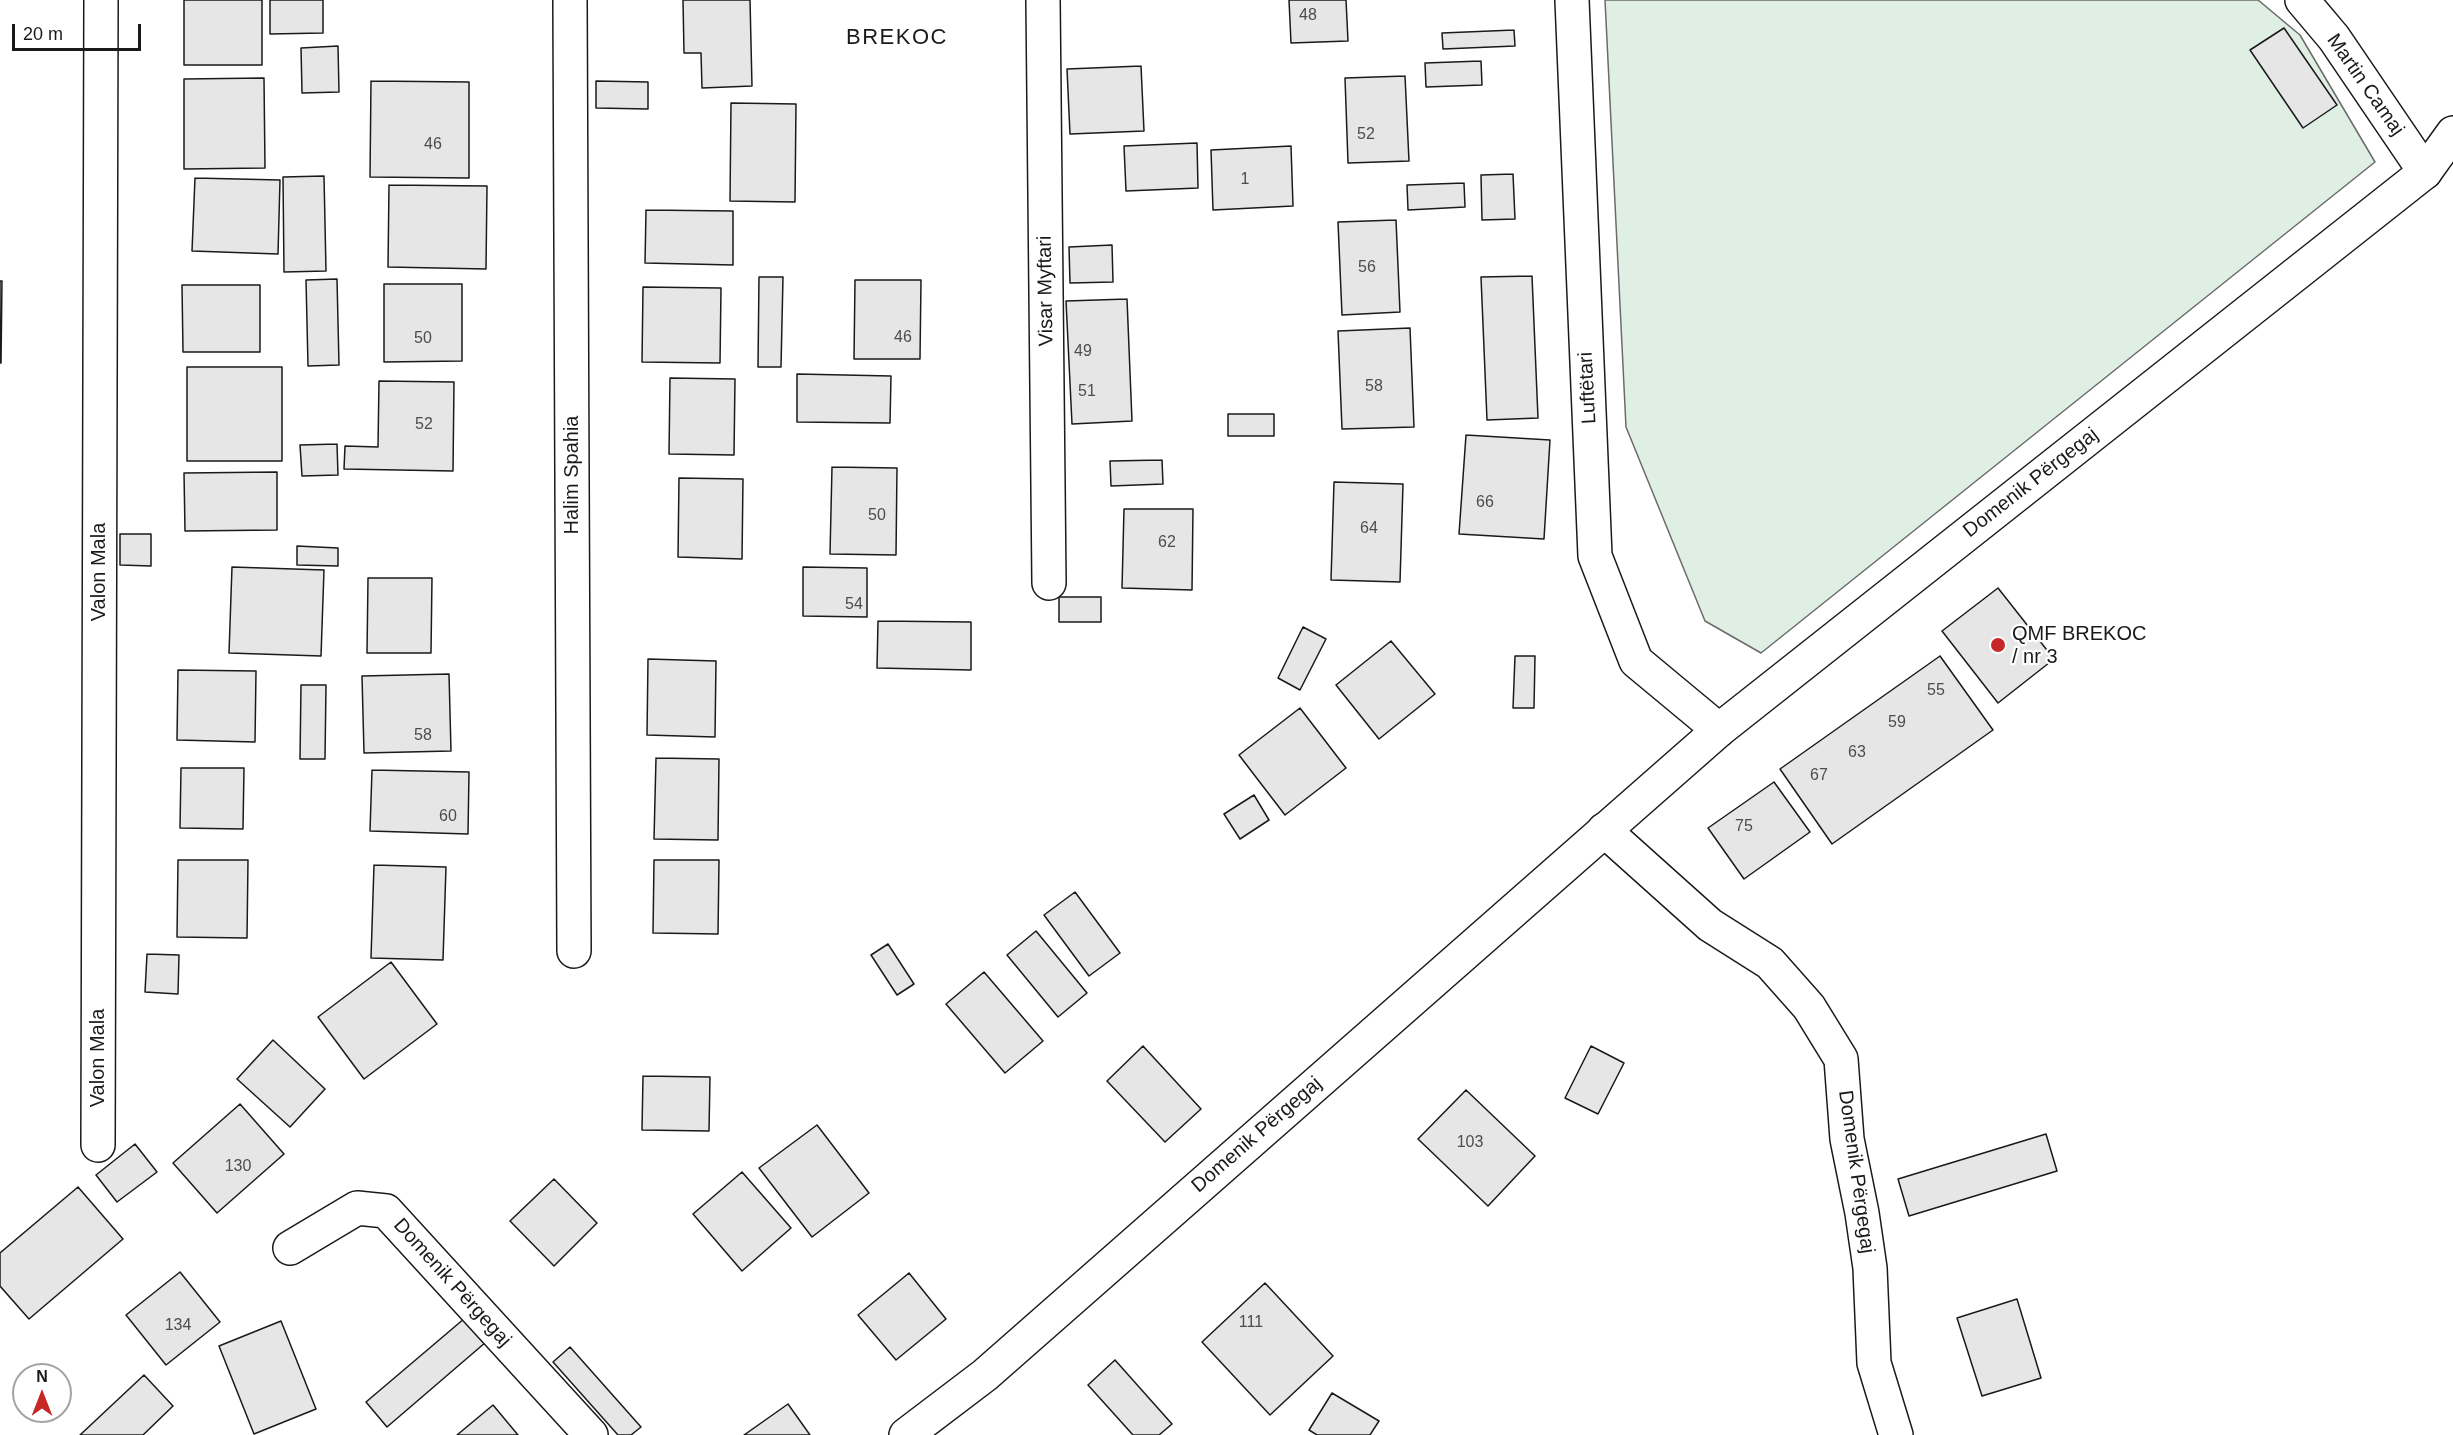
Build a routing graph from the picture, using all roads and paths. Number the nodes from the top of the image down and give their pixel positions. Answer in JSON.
{"nodes":[{"id":1,"x":101,"y":0,"type":"edge"},
{"id":2,"x":570,"y":0,"type":"edge"},
{"id":3,"x":1043,"y":0,"type":"edge"},
{"id":4,"x":1572,"y":0,"type":"edge"},
{"id":5,"x":2302,"y":0,"type":"edge"},
{"id":6,"x":2453,"y":134,"type":"edge"},
{"id":7,"x":2424,"y":172,"type":"junction"},
{"id":8,"x":1049,"y":583,"type":"dead end"},
{"id":9,"x":1719,"y":730,"type":"junction"},
{"id":10,"x":1604,"y":830,"type":"junction"},
{"id":11,"x":574,"y":951,"type":"dead end"},
{"id":12,"x":98,"y":1145,"type":"dead end"},
{"id":13,"x":290,"y":1248,"type":"dead end"},
{"id":14,"x":591,"y":1435,"type":"edge"},
{"id":15,"x":906,"y":1435,"type":"edge"},
{"id":16,"x":1896,"y":1435,"type":"edge"}],
"edges":[{"from":1,"to":12,"type":"street","name":"Valon Mala"},
{"from":2,"to":11,"type":"street","name":"Halim Spahia"},
{"from":3,"to":8,"type":"street","name":"Visar Myftari"},
{"from":4,"to":9,"type":"street","name":"Luftëtari"},
{"from":5,"to":7,"type":"street","name":"Martin Camaj"},
{"from":6,"to":7,"type":"street","name":"Domenik Përgegaj"},
{"from":7,"to":9,"type":"street","name":"Domenik Përgegaj"},
{"from":9,"to":10,"type":"street","name":"Domenik Përgegaj"},
{"from":10,"to":15,"type":"street","name":"Domenik Përgegaj"},
{"from":10,"to":16,"type":"street","name":"Domenik Përgegaj"},
{"from":13,"to":14,"type":"street","name":"Domenik Përgegaj"}]}
